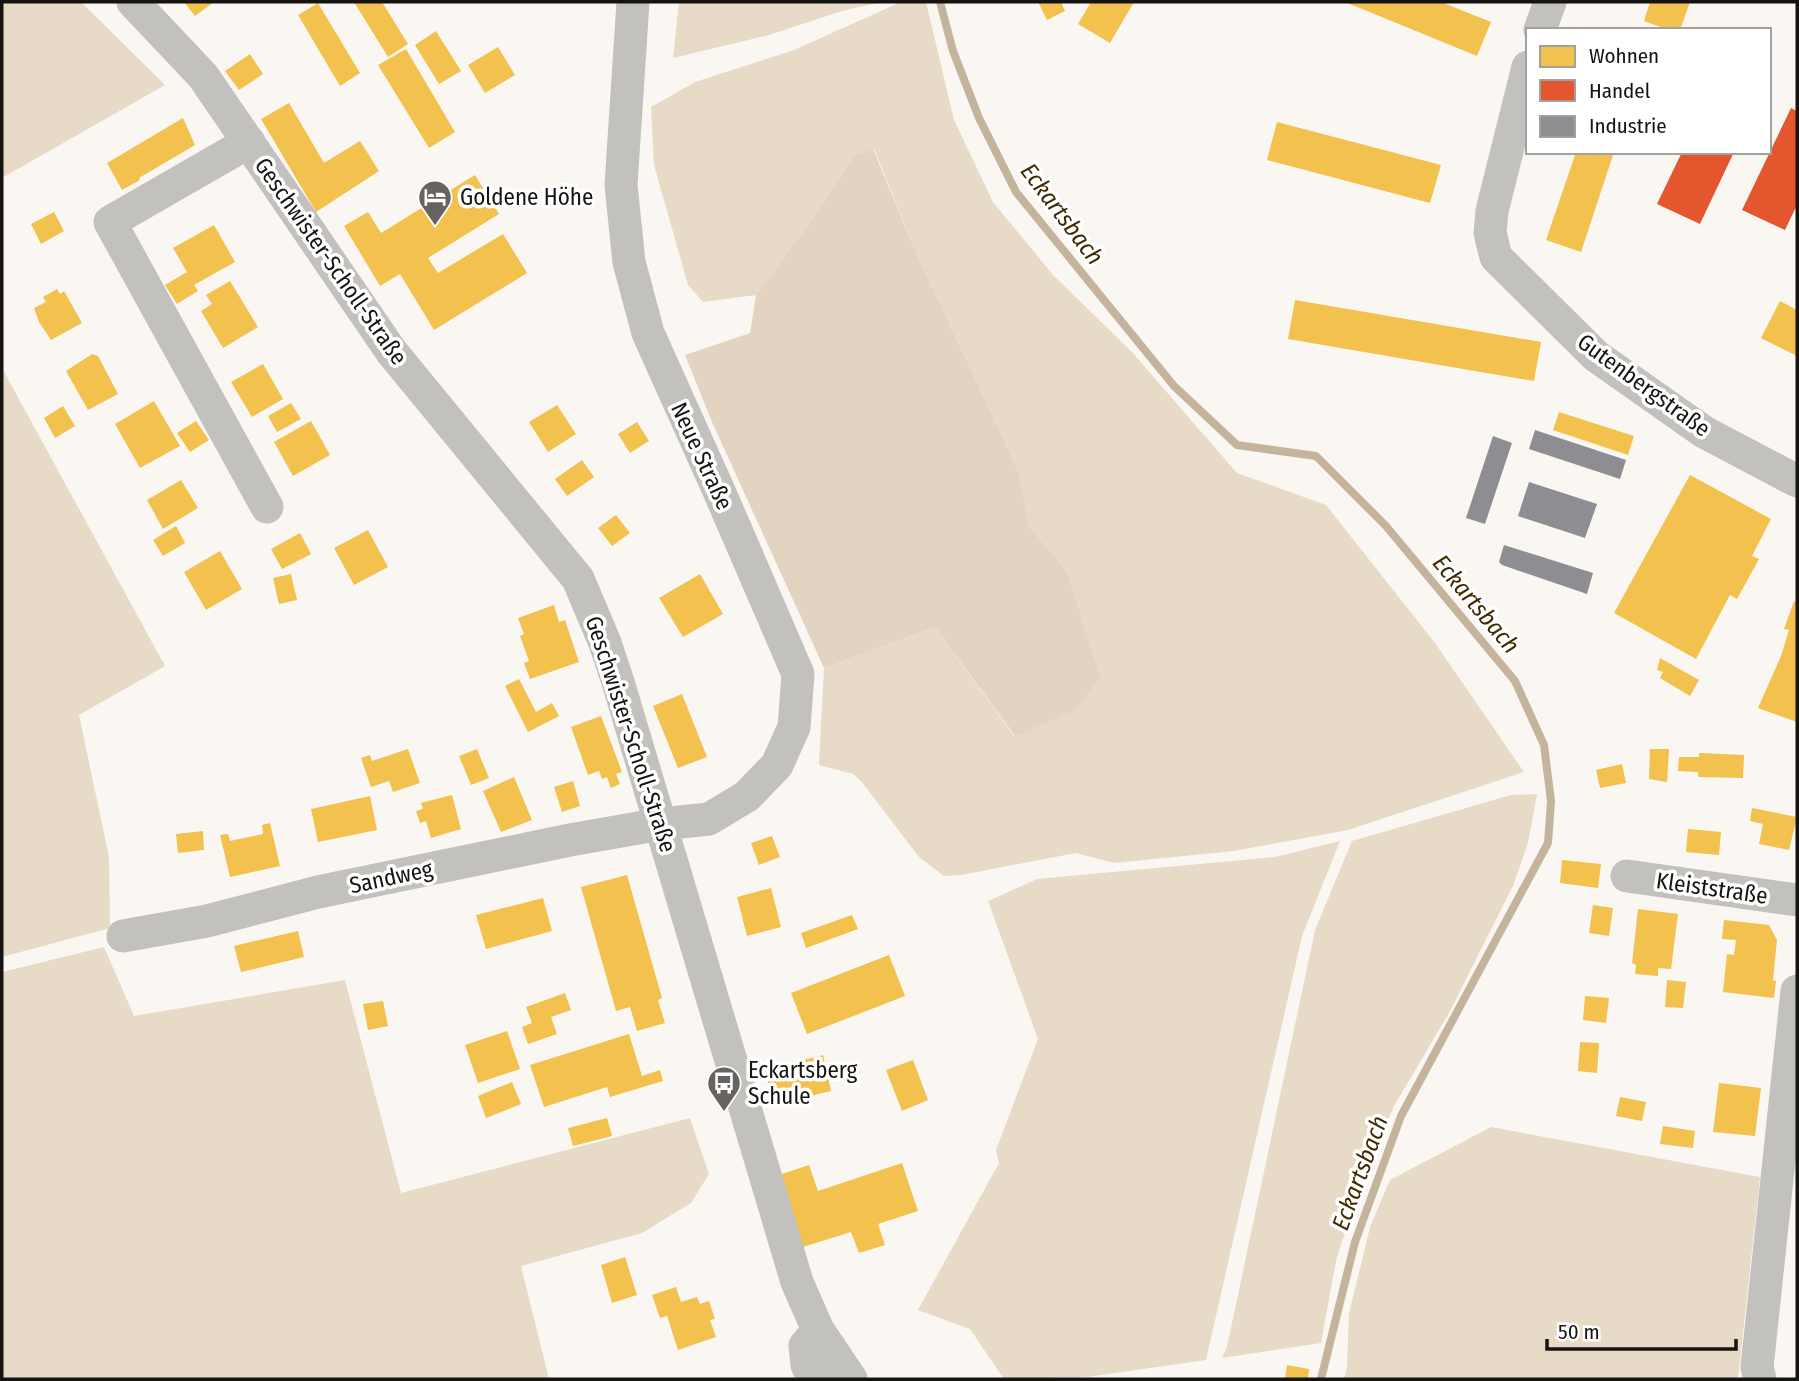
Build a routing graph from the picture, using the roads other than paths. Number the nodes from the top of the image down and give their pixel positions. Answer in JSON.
{"nodes":[{"id":1,"x":133,"y":2,"type":"edge"},
{"id":2,"x":633,"y":2,"type":"edge"},
{"id":3,"x":1550,"y":2,"type":"edge"},
{"id":4,"x":1542,"y":28,"type":"edge"},
{"id":5,"x":1526,"y":75,"type":"edge"},
{"id":6,"x":249,"y":142,"type":"junction"},
{"id":7,"x":1797,"y":481,"type":"edge"},
{"id":8,"x":267,"y":507,"type":"dead end"},
{"id":9,"x":661,"y":824,"type":"junction"},
{"id":10,"x":1627,"y":876,"type":"dead end"},
{"id":11,"x":1797,"y":900,"type":"edge"},
{"id":12,"x":123,"y":936,"type":"dead end"},
{"id":13,"x":1797,"y":991,"type":"edge"},
{"id":14,"x":818,"y":1330,"type":"junction"},
{"id":15,"x":814,"y":1379,"type":"edge"},
{"id":16,"x":851,"y":1379,"type":"edge"},
{"id":17,"x":1760,"y":1379,"type":"edge"}],
"edges":[{"from":1,"to":6,"type":"street","name":"Geschwister-Scholl-Straße"},
{"from":2,"to":9,"type":"street","name":"Neue Straße"},
{"from":3,"to":4,"type":"street"},
{"from":5,"to":7,"type":"street","name":"Gutenbergstraße"},
{"from":6,"to":8,"type":"street"},
{"from":6,"to":9,"type":"street","name":"Geschwister-Scholl-Straße"},
{"from":9,"to":12,"type":"street","name":"Sandweg"},
{"from":9,"to":14,"type":"street","name":"Geschwister-Scholl-Straße"},
{"from":10,"to":11,"type":"street","name":"Kleiststraße"},
{"from":13,"to":17,"type":"street"},
{"from":14,"to":15,"type":"street"},
{"from":14,"to":16,"type":"street","name":"Geschwister-Scholl-Straße"}]}
